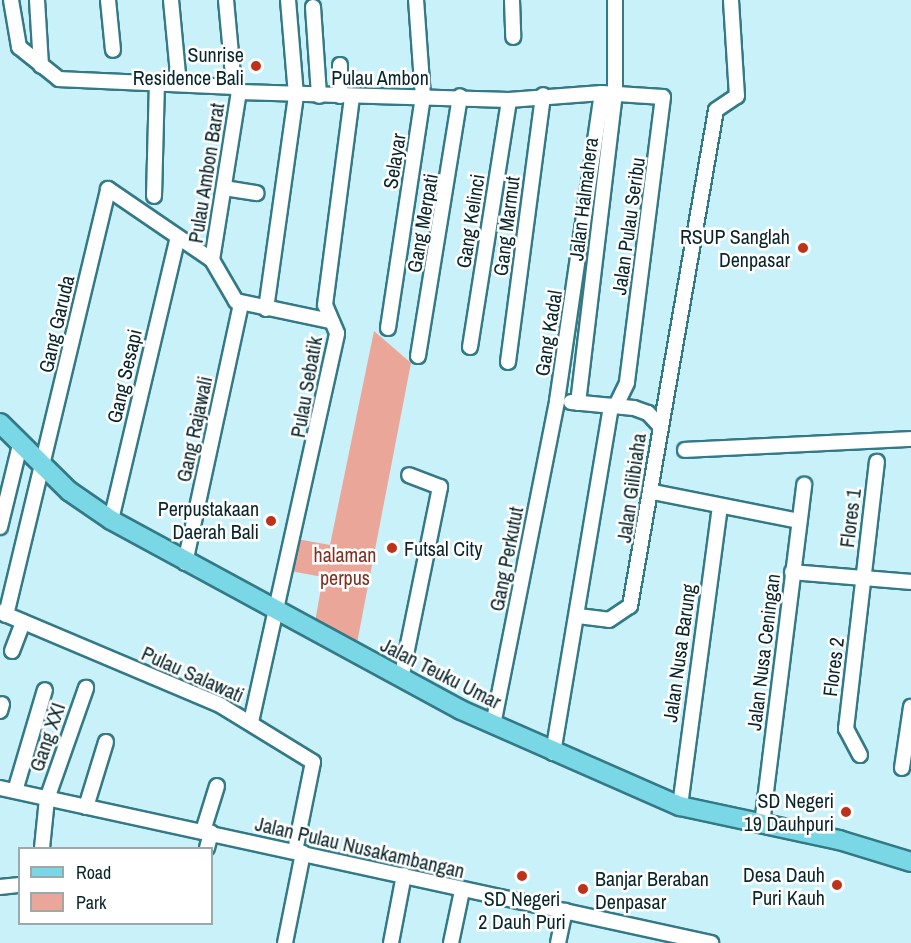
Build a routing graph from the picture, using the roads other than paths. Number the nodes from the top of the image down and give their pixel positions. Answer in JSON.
{"nodes":[{"id":1,"x":11,"y":0,"type":"edge"},
{"id":2,"x":37,"y":0,"type":"edge"},
{"id":3,"x":108,"y":0,"type":"edge"},
{"id":4,"x":171,"y":0,"type":"edge"},
{"id":5,"x":226,"y":0,"type":"edge"},
{"id":6,"x":288,"y":0,"type":"edge"},
{"id":7,"x":416,"y":0,"type":"edge"},
{"id":8,"x":512,"y":0,"type":"edge"},
{"id":9,"x":615,"y":0,"type":"edge"},
{"id":10,"x":731,"y":0,"type":"edge"},
{"id":11,"x":313,"y":7,"type":"dead end"},
{"id":12,"x":513,"y":37,"type":"dead end"},
{"id":13,"x":113,"y":50,"type":"dead end"},
{"id":14,"x":340,"y":65,"type":"dead end"},
{"id":15,"x":41,"y":66,"type":"junction"},
{"id":16,"x":179,"y":84,"type":"junction"},
{"id":17,"x":157,"y":85,"type":"junction"},
{"id":18,"x":237,"y":90,"type":"junction"},
{"id":19,"x":609,"y":92,"type":"junction"},
{"id":20,"x":296,"y":95,"type":"junction"},
{"id":21,"x":543,"y":95,"type":"junction"},
{"id":22,"x":319,"y":96,"type":"junction"},
{"id":23,"x":346,"y":96,"type":"junction"},
{"id":24,"x":460,"y":96,"type":"junction"},
{"id":25,"x":423,"y":97,"type":"junction"},
{"id":26,"x":509,"y":100,"type":"junction"},
{"id":27,"x":224,"y":188,"type":"junction"},
{"id":28,"x":257,"y":193,"type":"dead end"},
{"id":29,"x":154,"y":196,"type":"dead end"},
{"id":30,"x":177,"y":240,"type":"dead end"},
{"id":31,"x":212,"y":260,"type":"junction"},
{"id":32,"x":241,"y":303,"type":"junction"},
{"id":33,"x":266,"y":309,"type":"junction"},
{"id":34,"x":330,"y":321,"type":"junction"},
{"id":35,"x":388,"y":328,"type":"dead end"},
{"id":36,"x":470,"y":347,"type":"dead end"},
{"id":37,"x":418,"y":356,"type":"dead end"},
{"id":38,"x":508,"y":362,"type":"dead end"},
{"id":39,"x":557,"y":400,"type":"junction"},
{"id":40,"x":578,"y":403,"type":"junction"},
{"id":41,"x":613,"y":406,"type":"junction"},
{"id":42,"x":0,"y":423,"type":"edge"},
{"id":43,"x":660,"y":426,"type":"junction"},
{"id":44,"x":911,"y":439,"type":"edge"},
{"id":45,"x":21,"y":445,"type":"junction"},
{"id":46,"x":685,"y":450,"type":"dead end"},
{"id":47,"x":877,"y":462,"type":"dead end"},
{"id":48,"x":42,"y":466,"type":"junction"},
{"id":49,"x":409,"y":476,"type":"dead end"},
{"id":50,"x":804,"y":485,"type":"dead end"},
{"id":51,"x":653,"y":492,"type":"junction"},
{"id":52,"x":720,"y":507,"type":"junction"},
{"id":53,"x":111,"y":520,"type":"junction"},
{"id":54,"x":799,"y":521,"type":"junction"},
{"id":55,"x":0,"y":527,"type":"edge"},
{"id":56,"x":185,"y":562,"type":"junction"},
{"id":57,"x":792,"y":572,"type":"junction"},
{"id":58,"x":863,"y":579,"type":"junction"},
{"id":59,"x":911,"y":582,"type":"edge"},
{"id":60,"x":3,"y":613,"type":"edge"},
{"id":61,"x":278,"y":614,"type":"junction"},
{"id":62,"x":578,"y":616,"type":"junction"},
{"id":63,"x":24,"y":622,"type":"junction"},
{"id":64,"x":12,"y":651,"type":"dead end"},
{"id":65,"x":401,"y":679,"type":"junction"},
{"id":66,"x":86,"y":688,"type":"dead end"},
{"id":67,"x":45,"y":690,"type":"dead end"},
{"id":68,"x":911,"y":706,"type":"edge"},
{"id":69,"x":251,"y":722,"type":"junction"},
{"id":70,"x":493,"y":725,"type":"junction"},
{"id":71,"x":106,"y":742,"type":"dead end"},
{"id":72,"x":553,"y":753,"type":"junction"},
{"id":73,"x":860,"y":755,"type":"dead end"},
{"id":74,"x":902,"y":768,"type":"dead end"},
{"id":75,"x":217,"y":786,"type":"dead end"},
{"id":76,"x":0,"y":788,"type":"edge"},
{"id":77,"x":15,"y":791,"type":"junction"},
{"id":78,"x":47,"y":799,"type":"junction"},
{"id":79,"x":680,"y":806,"type":"junction"},
{"id":80,"x":86,"y":807,"type":"junction"},
{"id":81,"x":762,"y":824,"type":"junction"},
{"id":82,"x":207,"y":832,"type":"junction"},
{"id":83,"x":42,"y":847,"type":"edge"},
{"id":84,"x":207,"y":847,"type":"edge"},
{"id":85,"x":299,"y":852,"type":"junction"},
{"id":86,"x":911,"y":862,"type":"edge"},
{"id":87,"x":405,"y":875,"type":"junction"},
{"id":88,"x":18,"y":885,"type":"edge"},
{"id":89,"x":0,"y":887,"type":"edge"},
{"id":90,"x":462,"y":891,"type":"junction"},
{"id":91,"x":565,"y":911,"type":"junction"},
{"id":92,"x":285,"y":943,"type":"edge"},
{"id":93,"x":391,"y":943,"type":"edge"},
{"id":94,"x":451,"y":943,"type":"edge"},
{"id":95,"x":558,"y":943,"type":"edge"},
{"id":96,"x":708,"y":943,"type":"edge"}],
"edges":[{"from":1,"to":15,"type":"street","name":"Pulau Ambon"},
{"from":2,"to":15,"type":"street"},
{"from":3,"to":13,"type":"street"},
{"from":4,"to":16,"type":"street"},
{"from":5,"to":18,"type":"street"},
{"from":6,"to":20,"type":"street"},
{"from":7,"to":25,"type":"street","name":"Selayar"},
{"from":8,"to":12,"type":"street"},
{"from":9,"to":19,"type":"street","name":"Jalan Halmahera"},
{"from":10,"to":43,"type":"street"},
{"from":11,"to":22,"type":"street"},
{"from":14,"to":23,"type":"street","name":"Pulau Sebatik"},
{"from":15,"to":17,"type":"street","name":"Pulau Ambon"},
{"from":16,"to":17,"type":"street","name":"Pulau Ambon"},
{"from":16,"to":18,"type":"street","name":"Pulau Ambon"},
{"from":17,"to":29,"type":"street"},
{"from":18,"to":20,"type":"street","name":"Pulau Ambon"},
{"from":18,"to":27,"type":"street","name":"Pulau Ambon Barat"},
{"from":19,"to":21,"type":"street","name":"Pulau Ambon"},
{"from":19,"to":39,"type":"street","name":"Gang Kadal"},
{"from":19,"to":40,"type":"street","name":"Jalan Halmahera"},
{"from":19,"to":41,"type":"street","name":"Jalan Pulau Seribu"},
{"from":20,"to":22,"type":"street","name":"Pulau Ambon"},
{"from":20,"to":33,"type":"street"},
{"from":21,"to":26,"type":"street","name":"Pulau Ambon"},
{"from":21,"to":38,"type":"street","name":"Gang Marmut"},
{"from":22,"to":23,"type":"street","name":"Pulau Ambon"},
{"from":23,"to":25,"type":"street","name":"Pulau Ambon"},
{"from":23,"to":34,"type":"street","name":"Pulau Sebatik"},
{"from":24,"to":25,"type":"street","name":"Pulau Ambon"},
{"from":24,"to":26,"type":"street","name":"Pulau Ambon"},
{"from":24,"to":37,"type":"street","name":"Gang Merpati"},
{"from":25,"to":35,"type":"street","name":"Selayar"},
{"from":26,"to":36,"type":"street","name":"Gang Kelinci"},
{"from":27,"to":28,"type":"street"},
{"from":27,"to":31,"type":"street","name":"Pulau Ambon Barat"},
{"from":30,"to":53,"type":"street","name":"Gang Sesapi"},
{"from":31,"to":32,"type":"street"},
{"from":31,"to":48,"type":"street","name":"Gang Garuda"},
{"from":32,"to":33,"type":"street"},
{"from":32,"to":56,"type":"street","name":"Gang Rajawali"},
{"from":33,"to":34,"type":"street"},
{"from":34,"to":61,"type":"street","name":"Pulau Sebatik"},
{"from":39,"to":40,"type":"street","name":"Jalan Gilibiaha"},
{"from":39,"to":70,"type":"street","name":"Gang Perkutut"},
{"from":40,"to":41,"type":"street","name":"Jalan Gilibiaha"},
{"from":41,"to":43,"type":"street","name":"Jalan Gilibiaha"},
{"from":41,"to":62,"type":"street","name":"Jalan Pulau Seribu"},
{"from":42,"to":45,"type":"main road","name":"Jalan Teuku Umar"},
{"from":43,"to":51,"type":"street","name":"Jalan Gilibiaha"},
{"from":44,"to":46,"type":"street"},
{"from":45,"to":48,"type":"main road","name":"Jalan Teuku Umar"},
{"from":45,"to":55,"type":"street"},
{"from":47,"to":58,"type":"street","name":"Flores 1"},
{"from":48,"to":53,"type":"main road","name":"Jalan Teuku Umar"},
{"from":48,"to":60,"type":"street","name":"Gang Garuda"},
{"from":49,"to":65,"type":"street"},
{"from":50,"to":54,"type":"street","name":"Jalan Nusa Ceningan"},
{"from":51,"to":52,"type":"street"},
{"from":51,"to":62,"type":"street","name":"Jalan Gilibiaha"},
{"from":52,"to":54,"type":"street"},
{"from":52,"to":79,"type":"street","name":"Jalan Nusa Barung"},
{"from":53,"to":56,"type":"main road","name":"Jalan Teuku Umar"},
{"from":54,"to":57,"type":"street","name":"Jalan Nusa Ceningan"},
{"from":56,"to":61,"type":"main road","name":"Jalan Teuku Umar"},
{"from":57,"to":58,"type":"street"},
{"from":57,"to":81,"type":"street","name":"Jalan Nusa Ceningan"},
{"from":58,"to":59,"type":"street"},
{"from":58,"to":73,"type":"street","name":"Flores 2"},
{"from":60,"to":63,"type":"street","name":"Pulau Salawati"},
{"from":61,"to":65,"type":"main road","name":"Jalan Teuku Umar"},
{"from":61,"to":69,"type":"street","name":"Pulau Sebatik"},
{"from":62,"to":72,"type":"street","name":"Jalan Pulau Seribu"},
{"from":63,"to":64,"type":"street"},
{"from":63,"to":69,"type":"street","name":"Pulau Salawati"},
{"from":65,"to":70,"type":"main road","name":"Jalan Teuku Umar"},
{"from":66,"to":78,"type":"street","name":"Gang XXI"},
{"from":67,"to":77,"type":"street"},
{"from":68,"to":74,"type":"street"},
{"from":69,"to":85,"type":"street","name":"Pulau Salawati"},
{"from":70,"to":72,"type":"main road","name":"Jalan Teuku Umar"},
{"from":71,"to":80,"type":"street"},
{"from":72,"to":79,"type":"main road","name":"Jalan Teuku Umar"},
{"from":75,"to":82,"type":"street"},
{"from":76,"to":77,"type":"street","name":"Jalan Pulau Nusakambangan"},
{"from":77,"to":78,"type":"street","name":"Jalan Pulau Nusakambangan"},
{"from":78,"to":80,"type":"street","name":"Jalan Pulau Nusakambangan"},
{"from":78,"to":83,"type":"street","name":"Gang XXI"},
{"from":79,"to":81,"type":"main road","name":"Jalan Teuku Umar"},
{"from":80,"to":82,"type":"street","name":"Jalan Pulau Nusakambangan"},
{"from":81,"to":86,"type":"main road","name":"Jalan Teuku Umar"},
{"from":82,"to":84,"type":"street"},
{"from":82,"to":85,"type":"street","name":"Jalan Pulau Nusakambangan"},
{"from":85,"to":87,"type":"street","name":"Jalan Pulau Nusakambangan"},
{"from":85,"to":92,"type":"street"},
{"from":87,"to":90,"type":"street","name":"Jalan Pulau Nusakambangan"},
{"from":87,"to":93,"type":"street"},
{"from":88,"to":89,"type":"street"},
{"from":90,"to":91,"type":"street","name":"Jalan Pulau Nusakambangan"},
{"from":90,"to":94,"type":"street"},
{"from":91,"to":95,"type":"street"},
{"from":91,"to":96,"type":"street","name":"Jalan Pulau Nusakambangan"}]}
